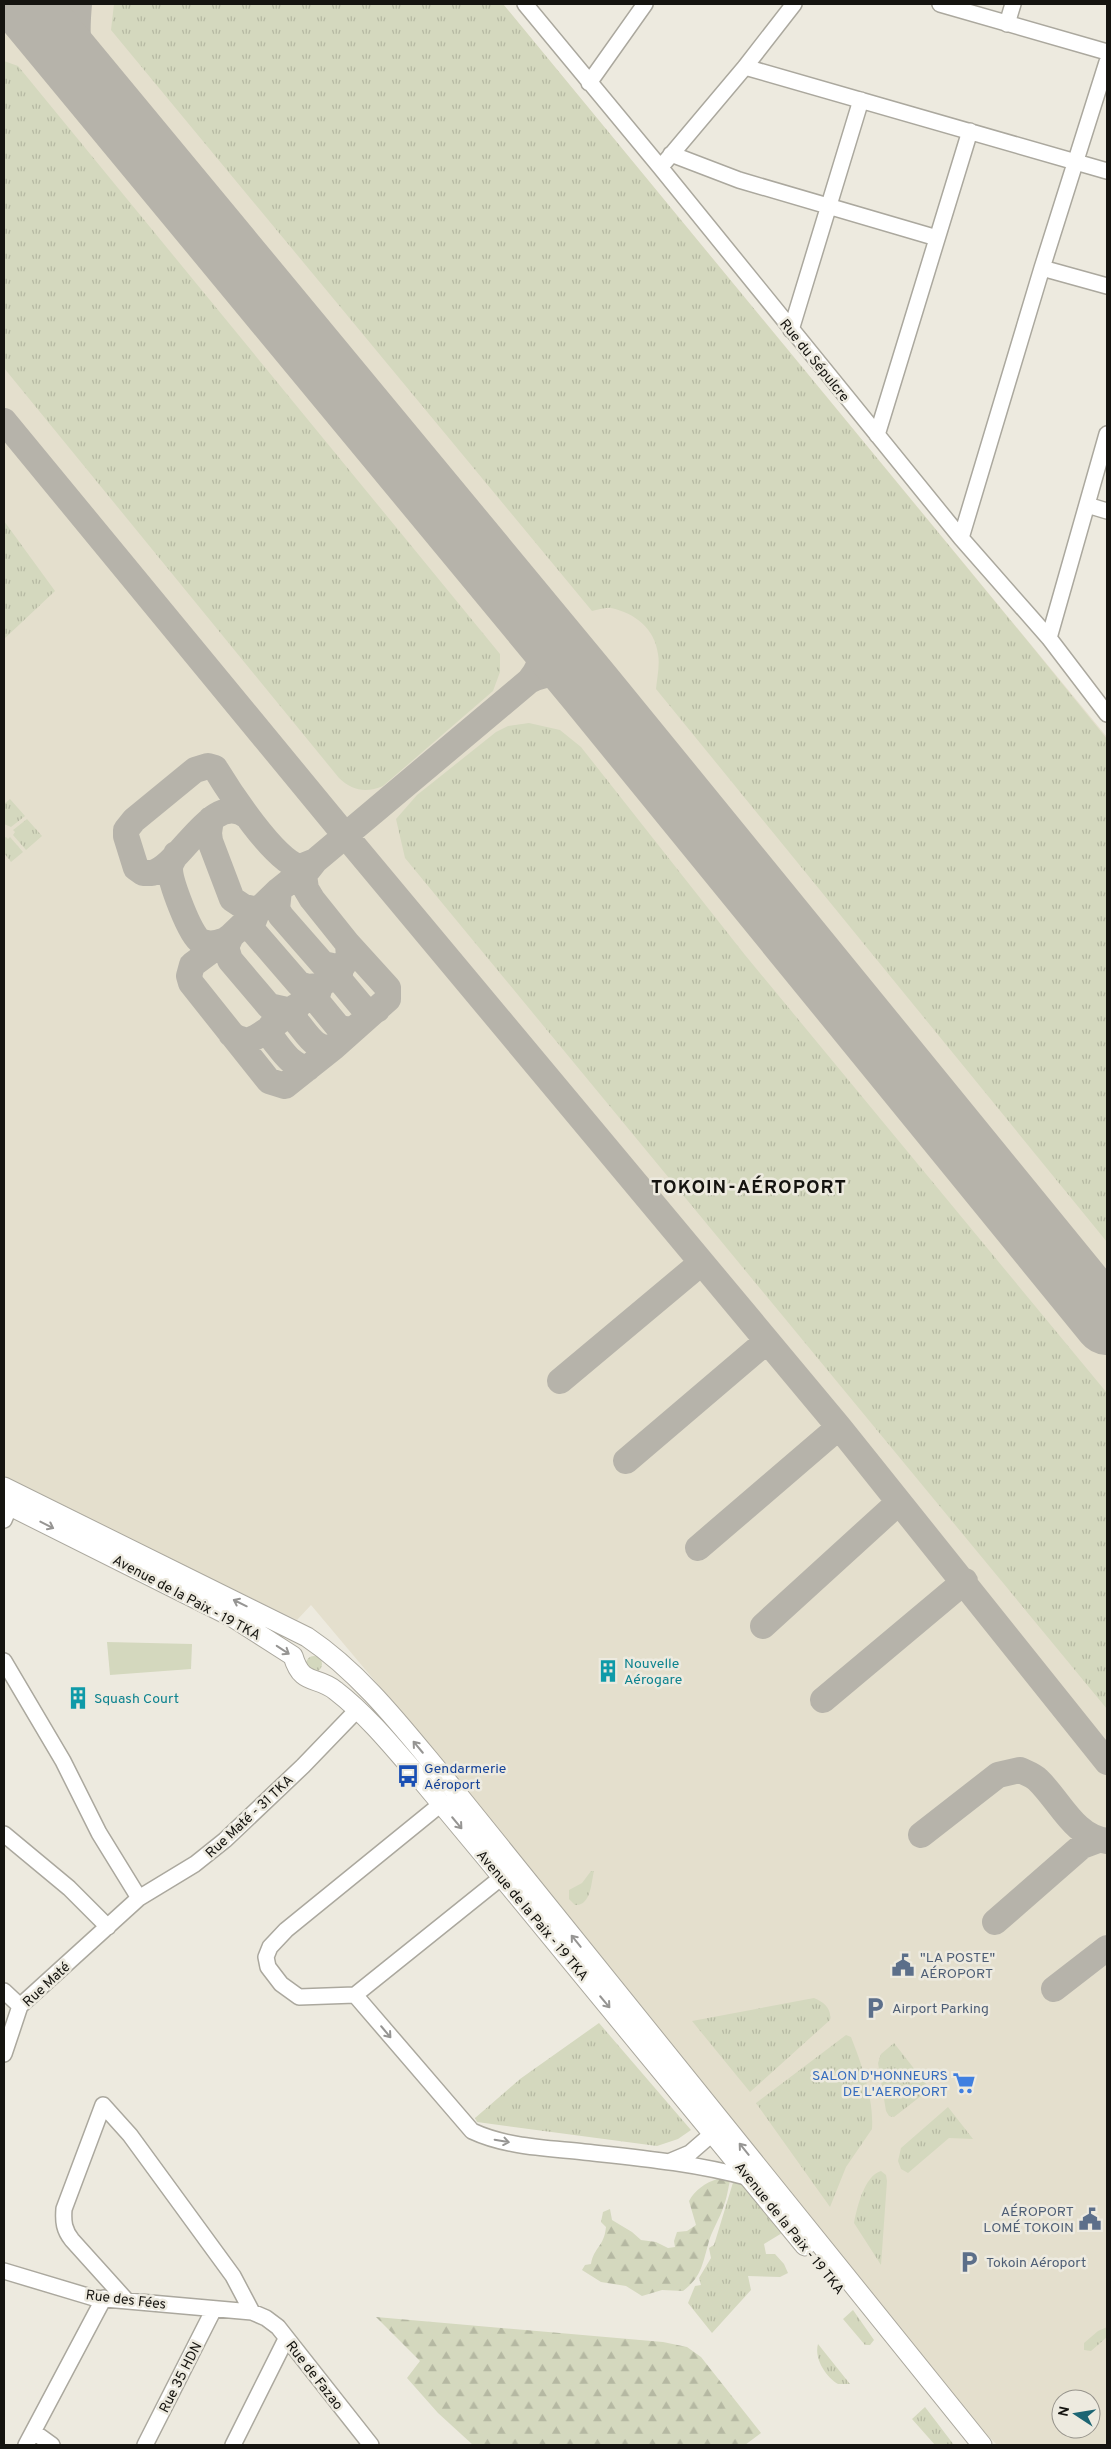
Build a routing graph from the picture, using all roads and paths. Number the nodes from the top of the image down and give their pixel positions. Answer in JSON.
{"nodes":[{"id":1,"x":525,"y":4,"type":"edge"},
{"id":2,"x":645,"y":4,"type":"edge"},
{"id":3,"x":794,"y":4,"type":"edge"},
{"id":4,"x":940,"y":4,"type":"edge"},
{"id":5,"x":1013,"y":4,"type":"edge"},
{"id":6,"x":1007,"y":24,"type":"junction"},
{"id":7,"x":1107,"y":52,"type":"edge"},
{"id":8,"x":1107,"y":62,"type":"edge"},
{"id":9,"x":745,"y":67,"type":"junction"},
{"id":10,"x":589,"y":83,"type":"junction"},
{"id":11,"x":861,"y":100,"type":"junction"},
{"id":12,"x":970,"y":131,"type":"junction"},
{"id":13,"x":671,"y":154,"type":"junction"},
{"id":14,"x":1076,"y":162,"type":"junction"},
{"id":15,"x":660,"y":166,"type":"junction"},
{"id":16,"x":1107,"y":172,"type":"edge"},
{"id":17,"x":829,"y":207,"type":"junction"},
{"id":18,"x":937,"y":238,"type":"junction"},
{"id":19,"x":1042,"y":268,"type":"junction"},
{"id":20,"x":1107,"y":286,"type":"edge"},
{"id":21,"x":791,"y":330,"type":"junction"},
{"id":22,"x":1107,"y":434,"type":"edge"},
{"id":23,"x":877,"y":435,"type":"junction"},
{"id":24,"x":1087,"y":505,"type":"junction"},
{"id":25,"x":1107,"y":511,"type":"edge"},
{"id":26,"x":961,"y":538,"type":"junction"},
{"id":27,"x":1049,"y":638,"type":"junction"},
{"id":28,"x":1107,"y":714,"type":"edge"},
{"id":29,"x":4,"y":1488,"type":"edge"},
{"id":30,"x":6,"y":1510,"type":"edge"},
{"id":31,"x":4,"y":1661,"type":"edge"},
{"id":32,"x":357,"y":1710,"type":"junction"},
{"id":33,"x":441,"y":1804,"type":"junction"},
{"id":34,"x":4,"y":1834,"type":"edge"},
{"id":35,"x":502,"y":1877,"type":"junction"},
{"id":36,"x":139,"y":1898,"type":"junction"},
{"id":37,"x":108,"y":1927,"type":"junction"},
{"id":38,"x":4,"y":1991,"type":"edge"},
{"id":39,"x":355,"y":1994,"type":"junction"},
{"id":40,"x":20,"y":2006,"type":"junction"},
{"id":41,"x":4,"y":2054,"type":"edge"},
{"id":42,"x":713,"y":2133,"type":"junction"},
{"id":43,"x":671,"y":2161,"type":"junction"},
{"id":44,"x":750,"y":2178,"type":"junction"},
{"id":45,"x":4,"y":2271,"type":"edge"},
{"id":46,"x":104,"y":2298,"type":"junction"},
{"id":47,"x":127,"y":2301,"type":"junction"},
{"id":48,"x":214,"y":2309,"type":"junction"},
{"id":49,"x":252,"y":2312,"type":"junction"},
{"id":50,"x":286,"y":2339,"type":"junction"},
{"id":51,"x":30,"y":2439,"type":"edge"},
{"id":52,"x":52,"y":2445,"type":"edge"},
{"id":53,"x":145,"y":2445,"type":"edge"},
{"id":54,"x":233,"y":2445,"type":"edge"},
{"id":55,"x":371,"y":2445,"type":"edge"},
{"id":56,"x":968,"y":2445,"type":"edge"},
{"id":57,"x":982,"y":2445,"type":"edge"}],
"edges":[{"from":1,"to":10,"type":"street","name":"Rue du Sépulcre"},
{"from":2,"to":10,"type":"street"},
{"from":3,"to":9,"type":"street"},
{"from":4,"to":6,"type":"street"},
{"from":5,"to":6,"type":"street"},
{"from":6,"to":7,"type":"street"},
{"from":8,"to":14,"type":"street"},
{"from":9,"to":11,"type":"street"},
{"from":9,"to":13,"type":"street"},
{"from":10,"to":15,"type":"street","name":"Rue du Sépulcre"},
{"from":11,"to":12,"type":"street"},
{"from":11,"to":17,"type":"street"},
{"from":12,"to":14,"type":"street"},
{"from":12,"to":18,"type":"street"},
{"from":13,"to":15,"type":"street"},
{"from":13,"to":17,"type":"street"},
{"from":14,"to":16,"type":"street"},
{"from":14,"to":19,"type":"street"},
{"from":15,"to":21,"type":"street","name":"Rue du Sépulcre"},
{"from":17,"to":18,"type":"street"},
{"from":17,"to":21,"type":"street"},
{"from":18,"to":23,"type":"street"},
{"from":19,"to":20,"type":"street"},
{"from":19,"to":26,"type":"street"},
{"from":21,"to":23,"type":"street","name":"Rue du Sépulcre"},
{"from":22,"to":24,"type":"street"},
{"from":23,"to":26,"type":"street","name":"Rue du Sépulcre"},
{"from":24,"to":25,"type":"street"},
{"from":24,"to":27,"type":"street"},
{"from":26,"to":27,"type":"street","name":"Rue du Sépulcre"},
{"from":27,"to":28,"type":"street","name":"Rue du Sépulcre"},
{"from":57,"to":29,"type":"main road","name":"Avenue de la Paix - 19 TKA","one_way":true},
{"from":30,"to":32,"type":"main road","name":"Avenue de la Paix - 19 TKA","one_way":true},
{"from":31,"to":36,"type":"street"},
{"from":32,"to":33,"type":"main road","name":"Avenue de la Paix - 19 TKA"},
{"from":32,"to":36,"type":"street","name":"Rue Maté - 31 TKA"},
{"from":33,"to":35,"type":"main road","name":"Avenue de la Paix - 19 TKA","one_way":true},
{"from":33,"to":39,"type":"street"},
{"from":34,"to":37,"type":"street"},
{"from":35,"to":39,"type":"street"},
{"from":35,"to":42,"type":"main road","name":"Avenue de la Paix - 19 TKA","one_way":true},
{"from":36,"to":37,"type":"street","name":"Rue Maté - 31 TKA"},
{"from":37,"to":40,"type":"street","name":"Rue Maté"},
{"from":38,"to":40,"type":"street"},
{"from":39,"to":43,"type":"street","one_way":true},
{"from":40,"to":41,"type":"street","name":"Rue Maté"},
{"from":42,"to":43,"type":"street"},
{"from":42,"to":44,"type":"main road","name":"Avenue de la Paix - 19 TKA"},
{"from":43,"to":44,"type":"street"},
{"from":44,"to":56,"type":"main road","name":"Avenue de la Paix - 19 TKA"},
{"from":45,"to":46,"type":"street","name":"Rue des Fées"},
{"from":46,"to":47,"type":"street","name":"Rue des Fées"},
{"from":46,"to":51,"type":"street"},
{"from":47,"to":48,"type":"street","name":"Rue des Fées"},
{"from":47,"to":49,"type":"street"},
{"from":48,"to":49,"type":"street","name":"Rue des Fées"},
{"from":48,"to":53,"type":"street","name":"Rue 35 HDN"},
{"from":49,"to":50,"type":"street","name":"Rue de Fazao"},
{"from":50,"to":54,"type":"street"},
{"from":50,"to":55,"type":"street","name":"Rue de Fazao"},
{"from":51,"to":52,"type":"street"}]}
